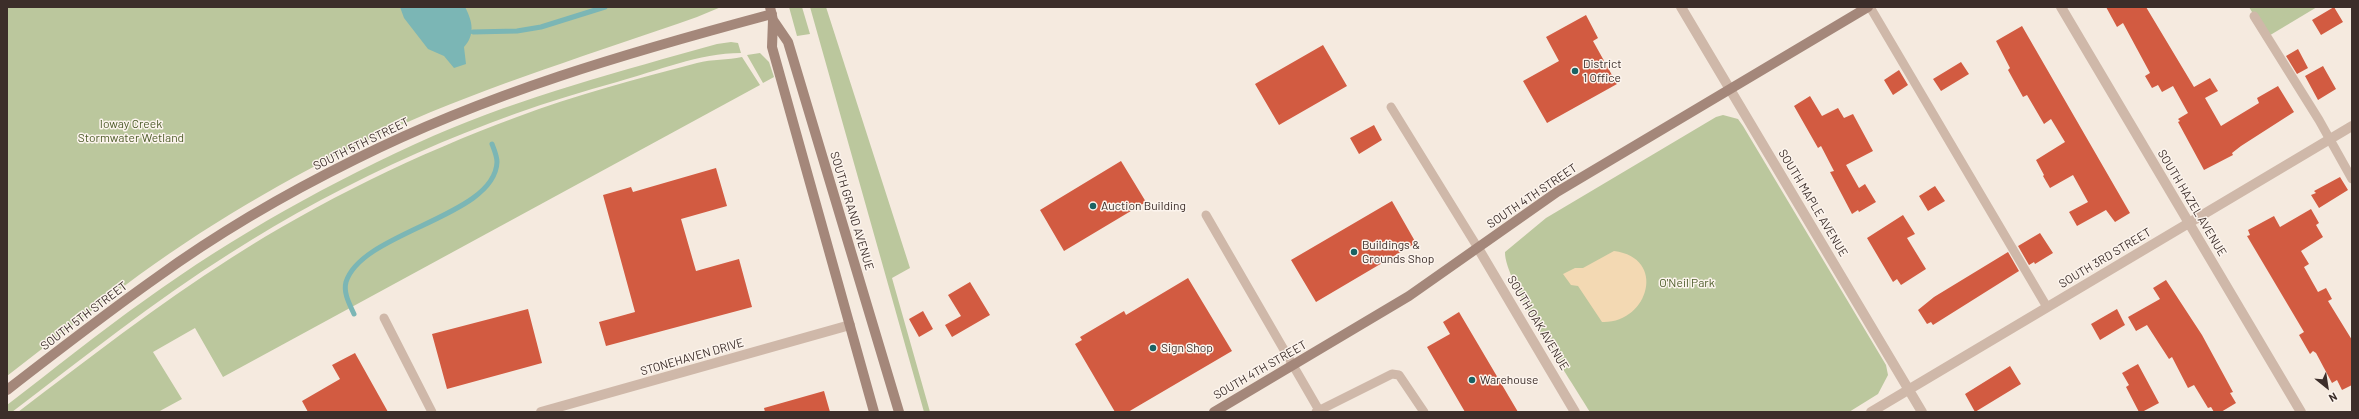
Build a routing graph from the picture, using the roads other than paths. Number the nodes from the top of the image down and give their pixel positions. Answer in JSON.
{"nodes":[{"id":1,"x":1681,"y":7,"type":"edge"},
{"id":2,"x":1869,"y":7,"type":"edge"},
{"id":3,"x":2061,"y":7,"type":"edge"},
{"id":4,"x":771,"y":14,"type":"edge"},
{"id":5,"x":2254,"y":16,"type":"dead end"},
{"id":6,"x":1730,"y":89,"type":"junction"},
{"id":7,"x":1391,"y":107,"type":"dead end"},
{"id":8,"x":2352,"y":126,"type":"edge"},
{"id":9,"x":2329,"y":139,"type":"junction"},
{"id":10,"x":2352,"y":179,"type":"edge"},
{"id":11,"x":1206,"y":215,"type":"dead end"},
{"id":12,"x":2189,"y":223,"type":"junction"},
{"id":13,"x":1478,"y":248,"type":"junction"},
{"id":14,"x":2047,"y":307,"type":"junction"},
{"id":15,"x":384,"y":318,"type":"dead end"},
{"id":16,"x":850,"y":326,"type":"junction"},
{"id":17,"x":1293,"y":366,"type":"junction"},
{"id":18,"x":7,"y":390,"type":"edge"},
{"id":19,"x":1909,"y":390,"type":"junction"},
{"id":20,"x":1319,"y":411,"type":"edge"},
{"id":21,"x":432,"y":412,"type":"edge"},
{"id":22,"x":541,"y":412,"type":"edge"},
{"id":23,"x":874,"y":412,"type":"edge"},
{"id":24,"x":899,"y":412,"type":"edge"},
{"id":25,"x":1214,"y":412,"type":"edge"},
{"id":26,"x":1424,"y":412,"type":"edge"},
{"id":27,"x":1575,"y":412,"type":"edge"},
{"id":28,"x":1871,"y":412,"type":"edge"},
{"id":29,"x":1922,"y":412,"type":"edge"},
{"id":30,"x":2301,"y":412,"type":"edge"}],
"edges":[{"from":1,"to":6,"type":"street","name":"SOUTH MAPLE AVENUE"},
{"from":2,"to":6,"type":"street","name":"SOUTH 4TH STREET"},
{"from":2,"to":14,"type":"lane"},
{"from":3,"to":12,"type":"street","name":"SOUTH HAZEL AVENUE"},
{"from":4,"to":16,"type":"street"},
{"from":4,"to":18,"type":"street","name":"SOUTH 5TH STREET"},
{"from":4,"to":24,"type":"street","name":"SOUTH GRAND AVENUE"},
{"from":5,"to":9,"type":"lane"},
{"from":6,"to":13,"type":"street","name":"SOUTH 4TH STREET"},
{"from":6,"to":19,"type":"street","name":"SOUTH MAPLE AVENUE"},
{"from":7,"to":13,"type":"lane"},
{"from":8,"to":9,"type":"street","name":"SOUTH 3RD STREET"},
{"from":9,"to":10,"type":"lane"},
{"from":9,"to":12,"type":"street","name":"SOUTH 3RD STREET"},
{"from":11,"to":17,"type":"lane"},
{"from":12,"to":14,"type":"street","name":"SOUTH 3RD STREET"},
{"from":12,"to":30,"type":"street","name":"SOUTH HAZEL AVENUE"},
{"from":13,"to":17,"type":"street","name":"SOUTH 4TH STREET"},
{"from":13,"to":27,"type":"street","name":"SOUTH OAK AVENUE"},
{"from":14,"to":19,"type":"street","name":"SOUTH 3RD STREET"},
{"from":15,"to":21,"type":"lane"},
{"from":16,"to":22,"type":"street","name":"STONEHAVEN DRIVE"},
{"from":16,"to":23,"type":"street"},
{"from":17,"to":20,"type":"lane"},
{"from":17,"to":25,"type":"street","name":"SOUTH 4TH STREET"},
{"from":19,"to":28,"type":"street","name":"SOUTH 3RD STREET"},
{"from":19,"to":29,"type":"street","name":"SOUTH MAPLE AVENUE"},
{"from":20,"to":26,"type":"lane"}]}
